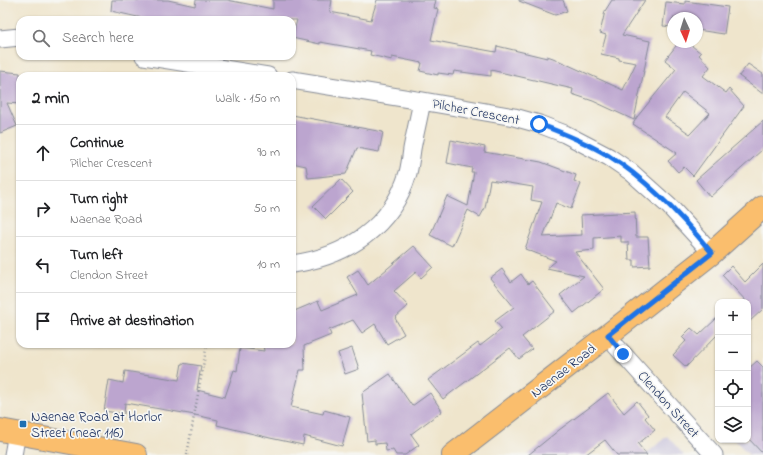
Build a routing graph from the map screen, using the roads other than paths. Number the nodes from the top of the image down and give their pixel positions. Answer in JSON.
{"nodes":[{"id":1,"x":16,"y":37,"type":"edge"},
{"id":2,"x":0,"y":39,"type":"edge"},
{"id":3,"x":169,"y":60,"type":"edge"},
{"id":4,"x":243,"y":72,"type":"edge"},
{"id":5,"x":296,"y":81,"type":"edge"},
{"id":6,"x":422,"y":101,"type":"junction"},
{"id":7,"x":763,"y":207,"type":"edge"},
{"id":8,"x":712,"y":253,"type":"junction"},
{"id":9,"x":296,"y":263,"type":"edge"},
{"id":10,"x":608,"y":335,"type":"junction"},
{"id":11,"x":8,"y":432,"type":"edge"},
{"id":12,"x":13,"y":455,"type":"edge"},
{"id":13,"x":136,"y":455,"type":"edge"},
{"id":14,"x":453,"y":455,"type":"edge"},
{"id":15,"x":714,"y":455,"type":"edge"}],
"edges":[{"from":1,"to":2,"type":"street"},
{"from":3,"to":4,"type":"street"},
{"from":5,"to":6,"type":"street","name":"Pilcher Crescent"},
{"from":6,"to":8,"type":"street","name":"Pilcher Crescent"},
{"from":6,"to":9,"type":"street"},
{"from":7,"to":8,"type":"main road","name":"Naenae Road"},
{"from":8,"to":10,"type":"main road","name":"Naenae Road"},
{"from":10,"to":14,"type":"main road","name":"Naenae Road"},
{"from":10,"to":15,"type":"street","name":"Clendon Street"},
{"from":11,"to":12,"type":"street"},
{"from":11,"to":13,"type":"main road"}]}
